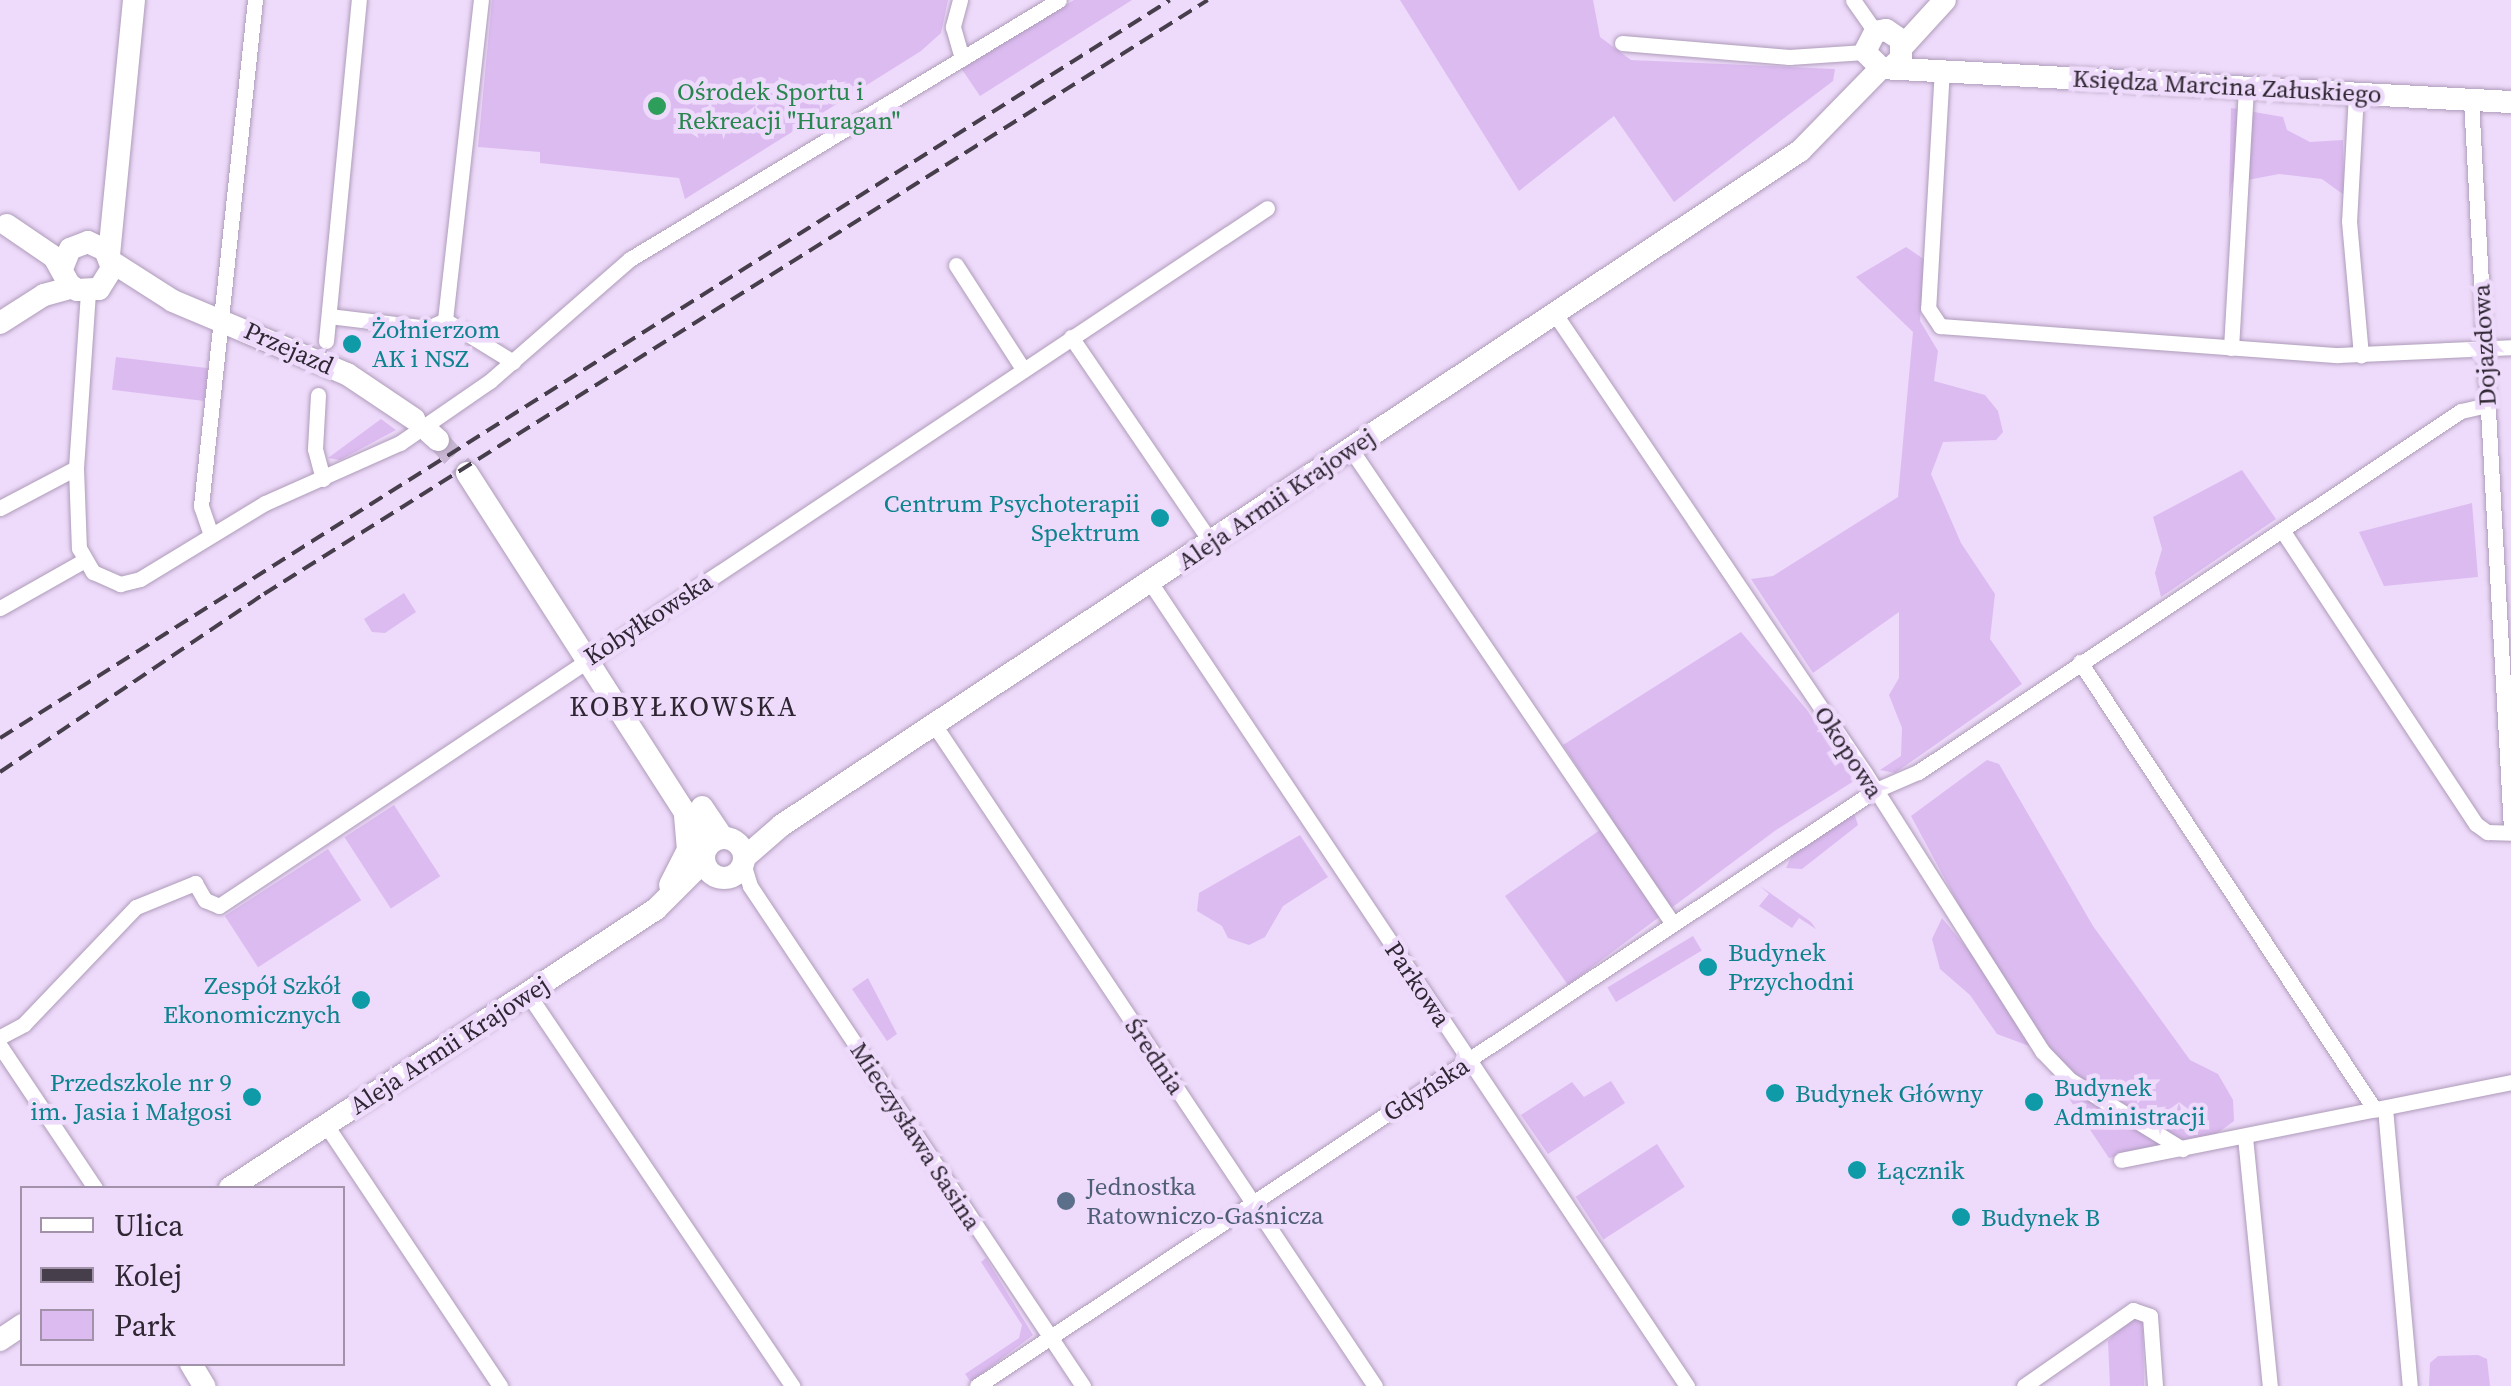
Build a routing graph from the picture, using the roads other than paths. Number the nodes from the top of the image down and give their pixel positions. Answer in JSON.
{"nodes":[{"id":1,"x":134,"y":0,"type":"edge"},
{"id":2,"x":255,"y":0,"type":"edge"},
{"id":3,"x":359,"y":0,"type":"edge"},
{"id":4,"x":481,"y":0,"type":"edge"},
{"id":5,"x":960,"y":0,"type":"edge"},
{"id":6,"x":1060,"y":0,"type":"edge"},
{"id":7,"x":1853,"y":0,"type":"edge"},
{"id":8,"x":1936,"y":0,"type":"edge"},
{"id":9,"x":1945,"y":0,"type":"edge"},
{"id":10,"x":1622,"y":44,"type":"dead end"},
{"id":11,"x":1885,"y":51,"type":"junction"},
{"id":12,"x":962,"y":59,"type":"junction"},
{"id":13,"x":1942,"y":68,"type":"junction"},
{"id":14,"x":2246,"y":87,"type":"junction"},
{"id":15,"x":2356,"y":94,"type":"junction"},
{"id":16,"x":2470,"y":100,"type":"junction"},
{"id":17,"x":2511,"y":102,"type":"edge"},
{"id":18,"x":117,"y":178,"type":"junction"},
{"id":19,"x":1267,"y":208,"type":"dead end"},
{"id":20,"x":3,"y":223,"type":"edge"},
{"id":21,"x":81,"y":244,"type":"junction"},
{"id":22,"x":110,"y":258,"type":"junction"},
{"id":23,"x":956,"y":265,"type":"dead end"},
{"id":24,"x":82,"y":284,"type":"junction"},
{"id":25,"x":173,"y":301,"type":"junction"},
{"id":26,"x":1555,"y":314,"type":"junction"},
{"id":27,"x":329,"y":316,"type":"junction"},
{"id":28,"x":219,"y":318,"type":"junction"},
{"id":29,"x":445,"y":320,"type":"junction"},
{"id":30,"x":0,"y":323,"type":"edge"},
{"id":31,"x":1071,"y":337,"type":"junction"},
{"id":32,"x":326,"y":341,"type":"dead end"},
{"id":33,"x":2511,"y":347,"type":"edge"},
{"id":34,"x":2231,"y":348,"type":"junction"},
{"id":35,"x":2484,"y":348,"type":"junction"},
{"id":36,"x":2361,"y":355,"type":"junction"},
{"id":37,"x":512,"y":362,"type":"junction"},
{"id":38,"x":1024,"y":369,"type":"junction"},
{"id":39,"x":318,"y":395,"type":"dead end"},
{"id":40,"x":2487,"y":405,"type":"junction"},
{"id":41,"x":420,"y":424,"type":"tunnel mouth"},
{"id":42,"x":1350,"y":448,"type":"junction"},
{"id":43,"x":76,"y":468,"type":"junction"},
{"id":44,"x":467,"y":473,"type":"tunnel mouth"},
{"id":45,"x":323,"y":479,"type":"junction"},
{"id":46,"x":0,"y":508,"type":"edge"},
{"id":47,"x":2282,"y":530,"type":"junction"},
{"id":48,"x":211,"y":535,"type":"junction"},
{"id":49,"x":1211,"y":542,"type":"junction"},
{"id":50,"x":83,"y":561,"type":"junction"},
{"id":51,"x":1150,"y":582,"type":"junction"},
{"id":52,"x":2504,"y":591,"type":"edge"},
{"id":53,"x":0,"y":608,"type":"edge"},
{"id":54,"x":590,"y":657,"type":"junction"},
{"id":55,"x":2080,"y":662,"type":"junction"},
{"id":56,"x":935,"y":726,"type":"junction"},
{"id":57,"x":1874,"y":791,"type":"junction"},
{"id":58,"x":683,"y":804,"type":"junction"},
{"id":59,"x":2511,"y":832,"type":"edge"},
{"id":60,"x":728,"y":860,"type":"junction"},
{"id":61,"x":662,"y":905,"type":"junction"},
{"id":62,"x":1673,"y":924,"type":"junction"},
{"id":63,"x":528,"y":994,"type":"junction"},
{"id":64,"x":0,"y":1038,"type":"edge"},
{"id":65,"x":0,"y":1046,"type":"edge"},
{"id":66,"x":1470,"y":1060,"type":"junction"},
{"id":67,"x":2511,"y":1082,"type":"edge"},
{"id":68,"x":2380,"y":1109,"type":"junction"},
{"id":69,"x":326,"y":1125,"type":"junction"},
{"id":70,"x":2245,"y":1137,"type":"junction"},
{"id":71,"x":2182,"y":1149,"type":"junction"},
{"id":72,"x":2121,"y":1160,"type":"dead end"},
{"id":73,"x":94,"y":1186,"type":"edge"},
{"id":74,"x":233,"y":1186,"type":"edge"},
{"id":75,"x":1253,"y":1202,"type":"junction"},
{"id":76,"x":1049,"y":1338,"type":"junction"},
{"id":77,"x":500,"y":1386,"type":"edge"},
{"id":78,"x":792,"y":1386,"type":"edge"},
{"id":79,"x":977,"y":1386,"type":"edge"},
{"id":80,"x":1083,"y":1386,"type":"edge"},
{"id":81,"x":1375,"y":1386,"type":"edge"},
{"id":82,"x":1688,"y":1386,"type":"edge"},
{"id":83,"x":2024,"y":1386,"type":"edge"},
{"id":84,"x":2155,"y":1386,"type":"edge"},
{"id":85,"x":2270,"y":1386,"type":"edge"},
{"id":86,"x":2410,"y":1386,"type":"edge"}],
"edges":[{"from":1,"to":18,"type":"street"},
{"from":2,"to":28,"type":"street"},
{"from":3,"to":27,"type":"street"},
{"from":4,"to":29,"type":"street"},
{"from":5,"to":12,"type":"street"},
{"from":6,"to":12,"type":"street"},
{"from":7,"to":11,"type":"street"},
{"from":8,"to":11,"type":"street"},
{"from":9,"to":11,"type":"street"},
{"from":10,"to":11,"type":"street"},
{"from":11,"to":13,"type":"street","name":"Księdza Marcina Załuskiego"},
{"from":11,"to":26,"type":"street","name":"Aleja Armii Krajowej"},
{"from":12,"to":37,"type":"street"},
{"from":13,"to":14,"type":"street","name":"Księdza Marcina Załuskiego"},
{"from":13,"to":34,"type":"street"},
{"from":14,"to":15,"type":"street","name":"Księdza Marcina Załuskiego"},
{"from":14,"to":34,"type":"street"},
{"from":15,"to":16,"type":"street","name":"Księdza Marcina Załuskiego"},
{"from":15,"to":36,"type":"street"},
{"from":16,"to":17,"type":"street","name":"Księdza Marcina Załuskiego"},
{"from":16,"to":35,"type":"street","name":"Dojazdowa"},
{"from":18,"to":21,"type":"street"},
{"from":18,"to":22,"type":"street"},
{"from":19,"to":31,"type":"street","name":"Kobyłkowska"},
{"from":20,"to":21,"type":"street","name":"Przejazd"},
{"from":20,"to":24,"type":"street","name":"Przejazd"},
{"from":21,"to":22,"type":"street","name":"Przejazd"},
{"from":21,"to":24,"type":"street"},
{"from":22,"to":24,"type":"street"},
{"from":22,"to":25,"type":"street","name":"Przejazd"},
{"from":23,"to":38,"type":"street"},
{"from":24,"to":25,"type":"street","name":"Przejazd"},
{"from":24,"to":30,"type":"street"},
{"from":24,"to":43,"type":"street"},
{"from":25,"to":28,"type":"street","name":"Przejazd"},
{"from":26,"to":42,"type":"street","name":"Aleja Armii Krajowej"},
{"from":26,"to":57,"type":"street","name":"Okopowa"},
{"from":27,"to":29,"type":"street"},
{"from":27,"to":32,"type":"street"},
{"from":28,"to":41,"type":"street","name":"Przejazd"},
{"from":28,"to":48,"type":"street"},
{"from":29,"to":37,"type":"street"},
{"from":31,"to":38,"type":"street","name":"Kobyłkowska"},
{"from":31,"to":49,"type":"street"},
{"from":33,"to":35,"type":"street"},
{"from":34,"to":36,"type":"street"},
{"from":35,"to":36,"type":"street"},
{"from":35,"to":40,"type":"street","name":"Dojazdowa"},
{"from":37,"to":45,"type":"street"},
{"from":38,"to":54,"type":"street","name":"Kobyłkowska"},
{"from":39,"to":45,"type":"street"},
{"from":40,"to":47,"type":"street","name":"Gdyńska"},
{"from":40,"to":52,"type":"street","name":"Dojazdowa"},
{"from":42,"to":49,"type":"street","name":"Aleja Armii Krajowej"},
{"from":42,"to":62,"type":"street"},
{"from":43,"to":46,"type":"street"},
{"from":43,"to":50,"type":"street"},
{"from":44,"to":54,"type":"street","name":"Mieczysława Sasina"},
{"from":45,"to":48,"type":"street"},
{"from":47,"to":55,"type":"street","name":"Gdyńska"},
{"from":47,"to":59,"type":"street"},
{"from":48,"to":50,"type":"street"},
{"from":49,"to":51,"type":"street","name":"Aleja Armii Krajowej"},
{"from":50,"to":53,"type":"street"},
{"from":51,"to":56,"type":"street","name":"Aleja Armii Krajowej"},
{"from":51,"to":66,"type":"street","name":"Parkowa"},
{"from":52,"to":59,"type":"street","name":"Dojazdowa"},
{"from":54,"to":58,"type":"street","name":"Mieczysława Sasina"},
{"from":54,"to":60,"type":"street","name":"Mieczysława Sasina"},
{"from":54,"to":64,"type":"street","name":"Kobyłkowska"},
{"from":55,"to":57,"type":"street","name":"Gdyńska"},
{"from":55,"to":68,"type":"street"},
{"from":56,"to":60,"type":"street","name":"Aleja Armii Krajowej"},
{"from":56,"to":75,"type":"street","name":"Średnia"},
{"from":57,"to":62,"type":"street","name":"Gdyńska"},
{"from":57,"to":71,"type":"street","name":"Okopowa"},
{"from":58,"to":60,"type":"street","name":"Mieczysława Sasina"},
{"from":58,"to":61,"type":"street"},
{"from":60,"to":61,"type":"street","name":"Aleja Armii Krajowej"},
{"from":60,"to":76,"type":"street","name":"Mieczysława Sasina"},
{"from":61,"to":63,"type":"street","name":"Aleja Armii Krajowej"},
{"from":62,"to":66,"type":"street","name":"Gdyńska"},
{"from":63,"to":69,"type":"street","name":"Aleja Armii Krajowej"},
{"from":63,"to":78,"type":"street"},
{"from":65,"to":73,"type":"street"},
{"from":66,"to":75,"type":"street","name":"Gdyńska"},
{"from":66,"to":82,"type":"street","name":"Parkowa"},
{"from":67,"to":68,"type":"street"},
{"from":68,"to":70,"type":"street"},
{"from":68,"to":86,"type":"street"},
{"from":69,"to":74,"type":"street","name":"Aleja Armii Krajowej"},
{"from":69,"to":77,"type":"street"},
{"from":70,"to":71,"type":"street"},
{"from":70,"to":85,"type":"street"},
{"from":71,"to":72,"type":"street"},
{"from":75,"to":76,"type":"street","name":"Gdyńska"},
{"from":75,"to":81,"type":"street","name":"Średnia"},
{"from":76,"to":79,"type":"street","name":"Gdyńska"},
{"from":76,"to":80,"type":"street","name":"Mieczysława Sasina"},
{"from":83,"to":84,"type":"street"}]}
